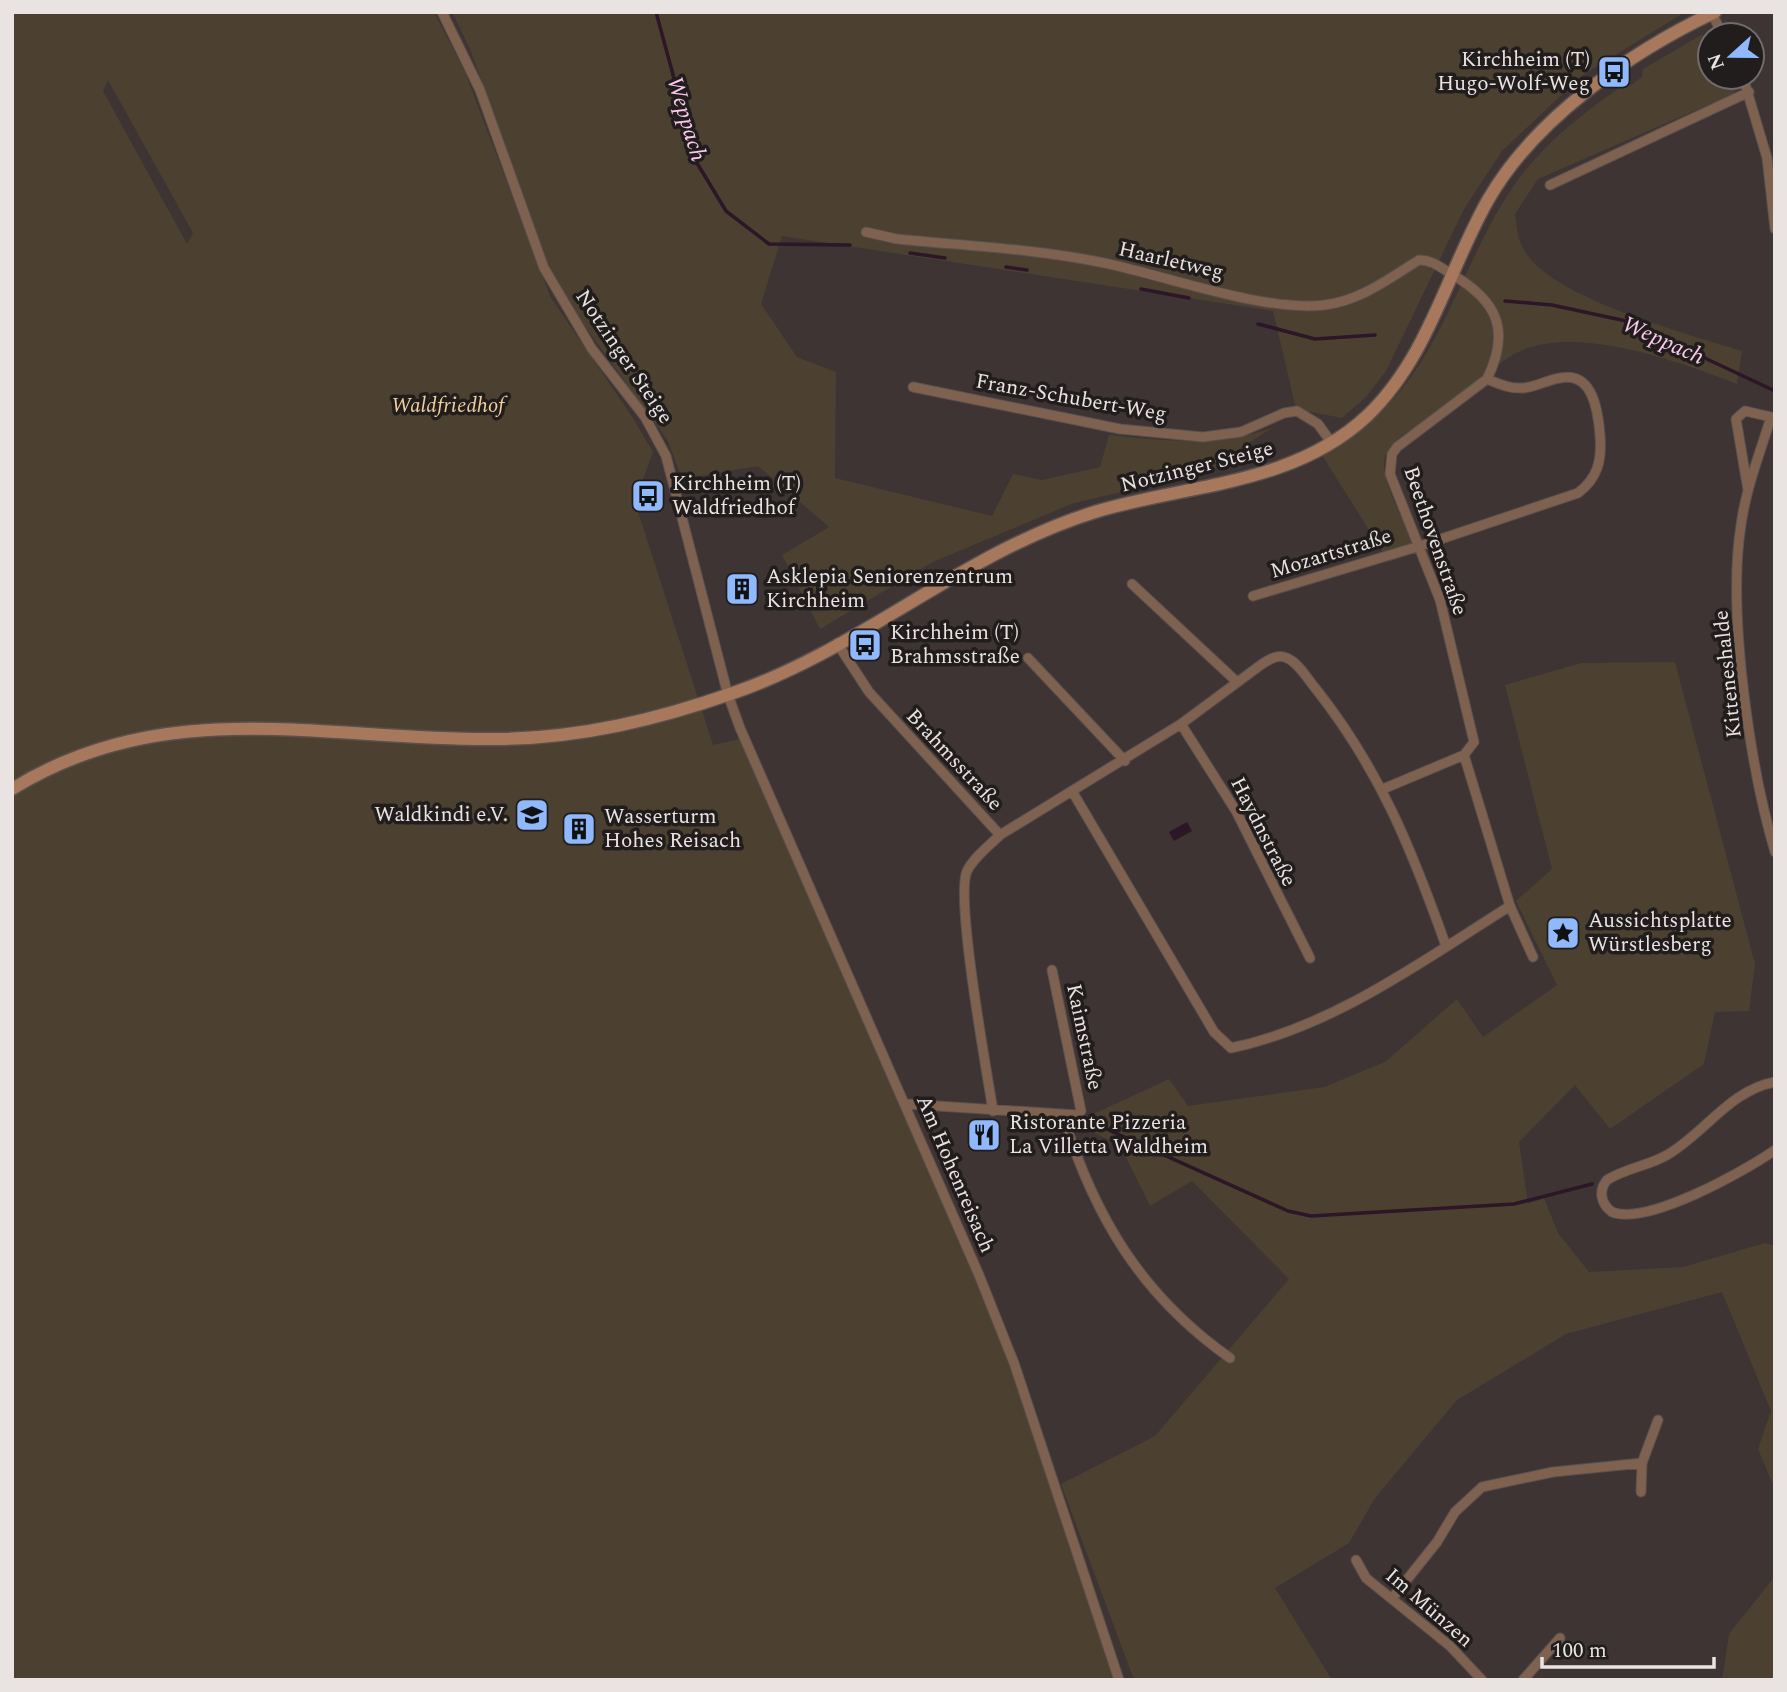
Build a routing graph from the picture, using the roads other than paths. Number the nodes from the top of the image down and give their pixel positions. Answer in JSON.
{"nodes":[{"id":1,"x":442,"y":12,"type":"edge"},
{"id":2,"x":1714,"y":13,"type":"edge"},
{"id":3,"x":1749,"y":92,"type":"joint"},
{"id":4,"x":1550,"y":185,"type":"dead end"},
{"id":5,"x":1775,"y":229,"type":"edge"},
{"id":6,"x":866,"y":232,"type":"dead end"},
{"id":7,"x":1453,"y":275,"type":"junction"},
{"id":8,"x":1487,"y":379,"type":"junction"},
{"id":9,"x":912,"y":387,"type":"dead end"},
{"id":10,"x":1331,"y":442,"type":"junction"},
{"id":11,"x":1748,"y":491,"type":"junction"},
{"id":12,"x":1420,"y":546,"type":"junction"},
{"id":13,"x":1132,"y":584,"type":"dead end"},
{"id":14,"x":1253,"y":596,"type":"dead end"},
{"id":15,"x":837,"y":643,"type":"junction"},
{"id":16,"x":1028,"y":658,"type":"dead end"},
{"id":17,"x":1237,"y":682,"type":"junction"},
{"id":18,"x":728,"y":695,"type":"junction"},
{"id":19,"x":1181,"y":724,"type":"junction"},
{"id":20,"x":1464,"y":755,"type":"junction"},
{"id":21,"x":1125,"y":761,"type":"junction"},
{"id":22,"x":12,"y":789,"type":"edge"},
{"id":23,"x":1383,"y":789,"type":"junction"},
{"id":24,"x":1072,"y":792,"type":"junction"},
{"id":25,"x":1000,"y":835,"type":"junction"},
{"id":26,"x":1775,"y":852,"type":"edge"},
{"id":27,"x":1510,"y":906,"type":"junction"},
{"id":28,"x":1446,"y":946,"type":"junction"},
{"id":29,"x":1533,"y":957,"type":"dead end"},
{"id":30,"x":1310,"y":958,"type":"dead end"},
{"id":31,"x":1052,"y":970,"type":"dead end"},
{"id":32,"x":1775,"y":1082,"type":"edge"},
{"id":33,"x":907,"y":1104,"type":"junction"},
{"id":34,"x":993,"y":1111,"type":"junction"},
{"id":35,"x":1063,"y":1116,"type":"junction"},
{"id":36,"x":1775,"y":1150,"type":"edge"},
{"id":37,"x":1230,"y":1358,"type":"dead end"},
{"id":38,"x":1658,"y":1420,"type":"dead end"},
{"id":39,"x":1642,"y":1463,"type":"junction"},
{"id":40,"x":1641,"y":1492,"type":"dead end"},
{"id":41,"x":1356,"y":1560,"type":"dead end"},
{"id":42,"x":1393,"y":1597,"type":"junction"},
{"id":43,"x":1560,"y":1638,"type":"dead end"},
{"id":44,"x":1119,"y":1680,"type":"edge"},
{"id":45,"x":1482,"y":1680,"type":"edge"},
{"id":46,"x":1523,"y":1680,"type":"edge"}],
"edges":[{"from":1,"to":18,"type":"street","name":"Notzinger Steige"},
{"from":2,"to":7,"type":"main road","name":"Notzinger Steige"},
{"from":3,"to":4,"type":"street"},
{"from":3,"to":5,"type":"street"},
{"from":6,"to":7,"type":"street","name":"Haarletweg"},
{"from":7,"to":8,"type":"street"},
{"from":7,"to":10,"type":"main road","name":"Notzinger Steige"},
{"from":8,"to":12,"type":"street","name":"Beethovenstraße"},
{"from":8,"to":12,"type":"street","name":"Mozartstraße"},
{"from":9,"to":10,"type":"street","name":"Franz-Schubert-Weg"},
{"from":10,"to":15,"type":"main road","name":"Notzinger Steige"},
{"from":11,"to":11,"type":"street","name":"Kitteneshalde"},
{"from":11,"to":26,"type":"street","name":"Kitteneshalde"},
{"from":12,"to":14,"type":"street","name":"Mozartstraße"},
{"from":12,"to":20,"type":"street","name":"Beethovenstraße"},
{"from":13,"to":17,"type":"street"},
{"from":15,"to":18,"type":"main road","name":"Notzinger Steige"},
{"from":15,"to":25,"type":"street","name":"Brahmsstraße"},
{"from":16,"to":21,"type":"street"},
{"from":17,"to":19,"type":"street"},
{"from":17,"to":23,"type":"street"},
{"from":18,"to":22,"type":"main road","name":"Notzinger Steige"},
{"from":18,"to":33,"type":"street","name":"Am Hohenreisach"},
{"from":19,"to":21,"type":"street"},
{"from":19,"to":30,"type":"street","name":"Haydnstraße"},
{"from":20,"to":23,"type":"street"},
{"from":20,"to":27,"type":"street"},
{"from":21,"to":24,"type":"street"},
{"from":23,"to":28,"type":"street"},
{"from":24,"to":25,"type":"street"},
{"from":24,"to":28,"type":"street"},
{"from":25,"to":34,"type":"street","name":"Brahmsstraße"},
{"from":27,"to":28,"type":"street"},
{"from":27,"to":29,"type":"street"},
{"from":31,"to":35,"type":"street","name":"Kaimstraße"},
{"from":32,"to":36,"type":"street"},
{"from":33,"to":34,"type":"street"},
{"from":33,"to":44,"type":"street","name":"Am Hohenreisach"},
{"from":34,"to":35,"type":"street"},
{"from":35,"to":37,"type":"street"},
{"from":38,"to":39,"type":"street"},
{"from":39,"to":40,"type":"street"},
{"from":39,"to":42,"type":"street"},
{"from":41,"to":42,"type":"street","name":"Im Münzen"},
{"from":42,"to":45,"type":"street","name":"Im Münzen"},
{"from":43,"to":46,"type":"street"}]}
